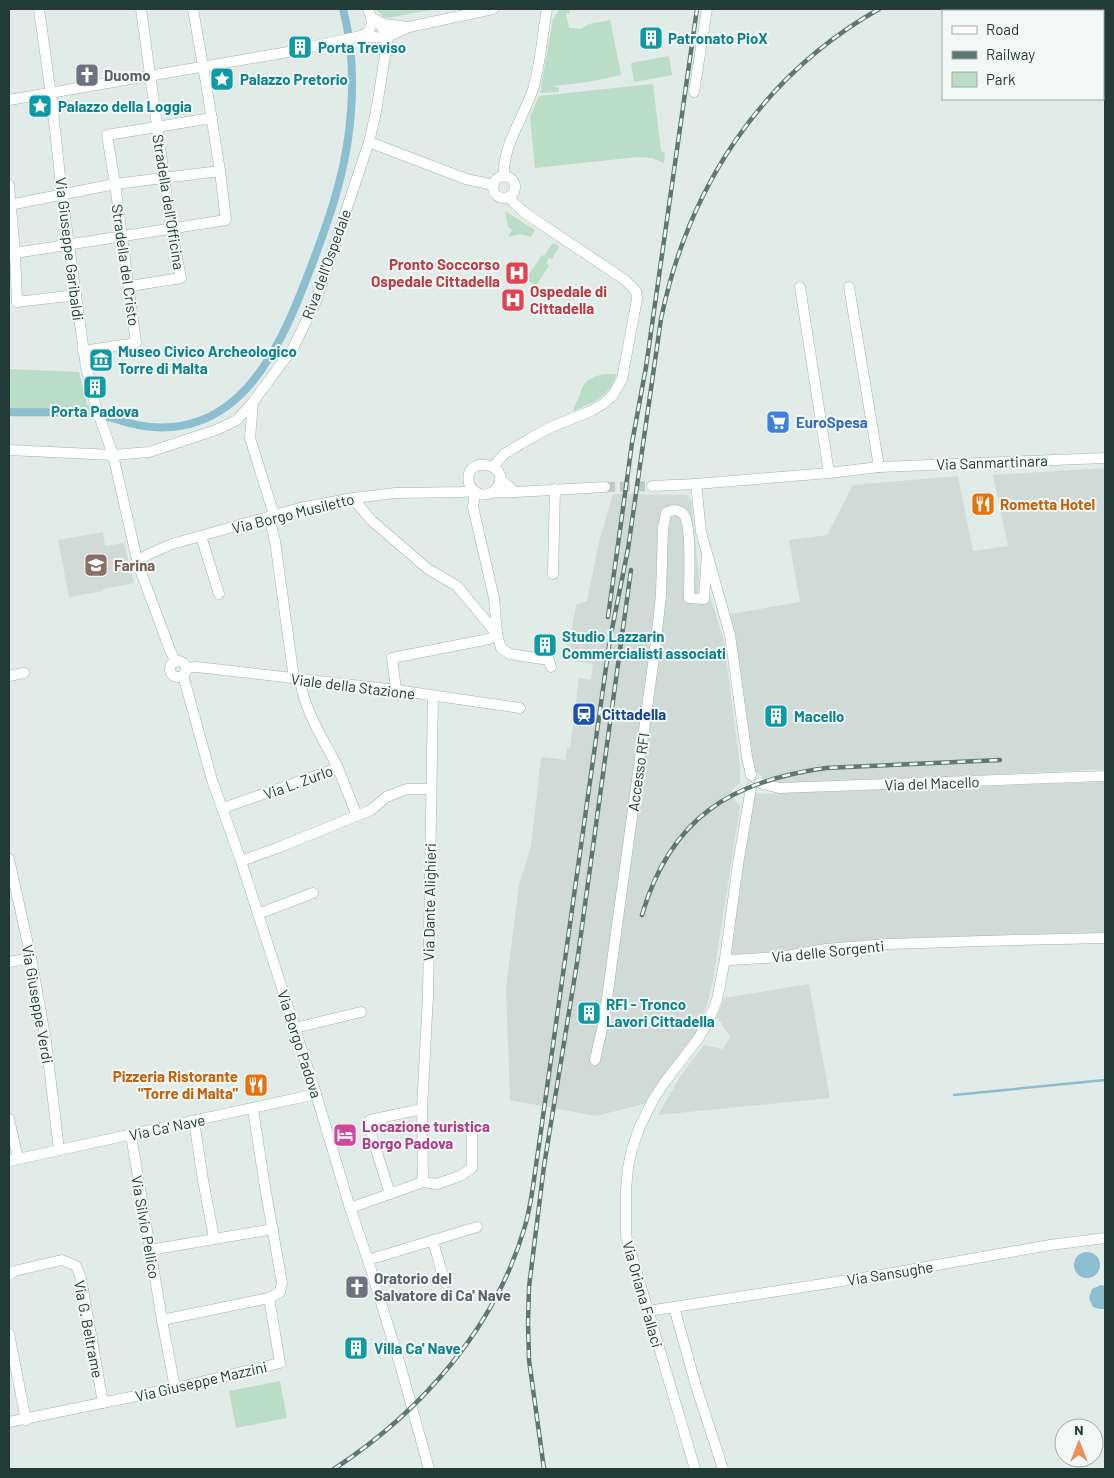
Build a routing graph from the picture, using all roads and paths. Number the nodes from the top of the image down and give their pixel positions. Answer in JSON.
{"nodes":[{"id":1,"x":39,"y":9,"type":"edge"},
{"id":2,"x":141,"y":9,"type":"edge"},
{"id":3,"x":194,"y":9,"type":"edge"},
{"id":4,"x":493,"y":9,"type":"edge"},
{"id":5,"x":547,"y":9,"type":"edge"},
{"id":6,"x":707,"y":9,"type":"edge"},
{"id":7,"x":373,"y":17,"type":"edge"},
{"id":8,"x":408,"y":28,"type":"junction"},
{"id":9,"x":360,"y":36,"type":"junction"},
{"id":10,"x":388,"y":38,"type":"junction"},
{"id":11,"x":306,"y":48,"type":"dead end"},
{"id":12,"x":294,"y":51,"type":"dead end"},
{"id":13,"x":203,"y":67,"type":"junction"},
{"id":14,"x":149,"y":75,"type":"junction"},
{"id":15,"x":694,"y":92,"type":"dead end"},
{"id":16,"x":51,"y":93,"type":"junction"},
{"id":17,"x":9,"y":100,"type":"edge"},
{"id":18,"x":212,"y":118,"type":"junction"},
{"id":19,"x":157,"y":127,"type":"junction"},
{"id":20,"x":370,"y":142,"type":"junction"},
{"id":21,"x":220,"y":170,"type":"junction"},
{"id":22,"x":164,"y":177,"type":"junction"},
{"id":23,"x":504,"y":177,"type":"junction"},
{"id":24,"x":115,"y":184,"type":"junction"},
{"id":25,"x":9,"y":185,"type":"edge"},
{"id":26,"x":494,"y":185,"type":"junction"},
{"id":27,"x":62,"y":195,"type":"junction"},
{"id":28,"x":509,"y":197,"type":"junction"},
{"id":29,"x":10,"y":204,"type":"edge"},
{"id":30,"x":171,"y":228,"type":"junction"},
{"id":31,"x":122,"y":236,"type":"junction"},
{"id":32,"x":69,"y":245,"type":"junction"},
{"id":33,"x":15,"y":253,"type":"junction"},
{"id":34,"x":130,"y":286,"type":"junction"},
{"id":35,"x":800,"y":287,"type":"dead end"},
{"id":36,"x":848,"y":287,"type":"dead end"},
{"id":37,"x":76,"y":295,"type":"junction"},
{"id":38,"x":83,"y":352,"type":"junction"},
{"id":39,"x":253,"y":402,"type":"junction"},
{"id":40,"x":105,"y":433,"type":"joint"},
{"id":41,"x":9,"y":450,"type":"edge"},
{"id":42,"x":114,"y":455,"type":"junction"},
{"id":43,"x":1105,"y":458,"type":"edge"},
{"id":44,"x":493,"y":467,"type":"junction"},
{"id":45,"x":879,"y":467,"type":"junction"},
{"id":46,"x":829,"y":473,"type":"junction"},
{"id":47,"x":469,"y":478,"type":"junction"},
{"id":48,"x":500,"y":479,"type":"junction"},
{"id":49,"x":696,"y":484,"type":"junction"},
{"id":50,"x":652,"y":486,"type":"tunnel mouth"},
{"id":51,"x":605,"y":488,"type":"tunnel mouth"},
{"id":52,"x":555,"y":489,"type":"junction"},
{"id":53,"x":474,"y":491,"type":"junction"},
{"id":54,"x":452,"y":492,"type":"junction"},
{"id":55,"x":492,"y":492,"type":"junction"},
{"id":56,"x":514,"y":492,"type":"junction"},
{"id":57,"x":353,"y":498,"type":"junction"},
{"id":58,"x":272,"y":516,"type":"junction"},
{"id":59,"x":200,"y":536,"type":"junction"},
{"id":60,"x":707,"y":554,"type":"junction"},
{"id":61,"x":141,"y":565,"type":"junction"},
{"id":62,"x":553,"y":574,"type":"dead end"},
{"id":63,"x":219,"y":594,"type":"dead end"},
{"id":64,"x":497,"y":634,"type":"junction"},
{"id":65,"x":551,"y":667,"type":"dead end"},
{"id":66,"x":184,"y":672,"type":"junction"},
{"id":67,"x":24,"y":673,"type":"dead end"},
{"id":68,"x":9,"y":676,"type":"edge"},
{"id":69,"x":298,"y":681,"type":"junction"},
{"id":70,"x":396,"y":690,"type":"junction"},
{"id":71,"x":433,"y":696,"type":"junction"},
{"id":72,"x":520,"y":708,"type":"dead end"},
{"id":73,"x":338,"y":768,"type":"junction"},
{"id":74,"x":1105,"y":776,"type":"edge"},
{"id":75,"x":756,"y":785,"type":"junction"},
{"id":76,"x":431,"y":789,"type":"junction"},
{"id":77,"x":223,"y":808,"type":"junction"},
{"id":78,"x":357,"y":816,"type":"junction"},
{"id":79,"x":9,"y":859,"type":"edge"},
{"id":80,"x":240,"y":861,"type":"junction"},
{"id":81,"x":314,"y":893,"type":"dead end"},
{"id":82,"x":258,"y":914,"type":"junction"},
{"id":83,"x":1105,"y":938,"type":"edge"},
{"id":84,"x":31,"y":958,"type":"junction"},
{"id":85,"x":725,"y":959,"type":"junction"},
{"id":86,"x":9,"y":962,"type":"edge"},
{"id":87,"x":361,"y":1012,"type":"dead end"},
{"id":88,"x":295,"y":1028,"type":"junction"},
{"id":89,"x":595,"y":1060,"type":"dead end"},
{"id":90,"x":316,"y":1094,"type":"junction"},
{"id":91,"x":253,"y":1109,"type":"junction"},
{"id":92,"x":422,"y":1109,"type":"junction"},
{"id":93,"x":9,"y":1119,"type":"edge"},
{"id":94,"x":194,"y":1121,"type":"junction"},
{"id":95,"x":472,"y":1131,"type":"dead end"},
{"id":96,"x":131,"y":1135,"type":"junction"},
{"id":97,"x":59,"y":1150,"type":"junction"},
{"id":98,"x":13,"y":1160,"type":"edge"},
{"id":99,"x":423,"y":1182,"type":"junction"},
{"id":100,"x":390,"y":1194,"type":"junction"},
{"id":101,"x":350,"y":1208,"type":"junction"},
{"id":102,"x":477,"y":1227,"type":"dead end"},
{"id":103,"x":273,"y":1229,"type":"junction"},
{"id":104,"x":214,"y":1238,"type":"junction"},
{"id":105,"x":1105,"y":1238,"type":"edge"},
{"id":106,"x":433,"y":1241,"type":"junction"},
{"id":107,"x":150,"y":1250,"type":"junction"},
{"id":108,"x":368,"y":1260,"type":"junction"},
{"id":109,"x":9,"y":1275,"type":"edge"},
{"id":110,"x":446,"y":1283,"type":"dead end"},
{"id":111,"x":269,"y":1298,"type":"junction"},
{"id":112,"x":674,"y":1307,"type":"junction"},
{"id":113,"x":648,"y":1311,"type":"junction"},
{"id":114,"x":162,"y":1320,"type":"junction"},
{"id":115,"x":9,"y":1334,"type":"edge"},
{"id":116,"x":175,"y":1388,"type":"junction"},
{"id":117,"x":103,"y":1403,"type":"junction"},
{"id":118,"x":26,"y":1420,"type":"junction"},
{"id":119,"x":9,"y":1422,"type":"edge"},
{"id":120,"x":430,"y":1469,"type":"edge"},
{"id":121,"x":695,"y":1469,"type":"edge"},
{"id":122,"x":723,"y":1469,"type":"edge"}],
"edges":[{"from":1,"to":16,"type":"street","name":"Via Giuseppe Garibaldi"},
{"from":2,"to":14,"type":"street","name":"Stradella dell'Officina"},
{"from":3,"to":13,"type":"street"},
{"from":4,"to":8,"type":"street"},
{"from":5,"to":23,"type":"street"},
{"from":6,"to":15,"type":"street"},
{"from":7,"to":8,"type":"street"},
{"from":7,"to":9,"type":"street"},
{"from":7,"to":10,"type":"street"},
{"from":8,"to":10,"type":"street"},
{"from":9,"to":10,"type":"street"},
{"from":9,"to":11,"type":"street"},
{"from":10,"to":20,"type":"street","name":"Riva dell'Ospedale"},
{"from":12,"to":13,"type":"street"},
{"from":13,"to":14,"type":"street"},
{"from":13,"to":18,"type":"street"},
{"from":14,"to":16,"type":"street"},
{"from":14,"to":19,"type":"street","name":"Stradella dell'Officina"},
{"from":16,"to":17,"type":"street"},
{"from":16,"to":27,"type":"street","name":"Via Giuseppe Garibaldi"},
{"from":18,"to":19,"type":"street"},
{"from":18,"to":21,"type":"street"},
{"from":19,"to":22,"type":"street","name":"Stradella dell'Officina"},
{"from":19,"to":24,"type":"street","name":"Stradella del Cristo"},
{"from":20,"to":26,"type":"street"},
{"from":20,"to":39,"type":"street","name":"Riva dell'Ospedale"},
{"from":21,"to":22,"type":"street"},
{"from":21,"to":30,"type":"street"},
{"from":22,"to":24,"type":"street"},
{"from":22,"to":30,"type":"street","name":"Stradella dell'Officina"},
{"from":23,"to":26,"type":"street"},
{"from":23,"to":28,"type":"street"},
{"from":24,"to":27,"type":"street"},
{"from":24,"to":31,"type":"street","name":"Stradella del Cristo"},
{"from":25,"to":29,"type":"street"},
{"from":26,"to":28,"type":"street"},
{"from":27,"to":29,"type":"street"},
{"from":27,"to":32,"type":"street","name":"Via Giuseppe Garibaldi"},
{"from":28,"to":44,"type":"street"},
{"from":29,"to":33,"type":"street"},
{"from":30,"to":31,"type":"street"},
{"from":30,"to":34,"type":"street","name":"Stradella dell'Officina"},
{"from":31,"to":32,"type":"street"},
{"from":31,"to":34,"type":"street","name":"Stradella del Cristo"},
{"from":32,"to":33,"type":"street"},
{"from":32,"to":37,"type":"street","name":"Via Giuseppe Garibaldi"},
{"from":33,"to":37,"type":"street"},
{"from":34,"to":38,"type":"street","name":"Stradella del Cristo"},
{"from":35,"to":46,"type":"street"},
{"from":36,"to":45,"type":"street"},
{"from":37,"to":38,"type":"street","name":"Via Giuseppe Garibaldi"},
{"from":38,"to":40,"type":"street","name":"Via Giuseppe Garibaldi"},
{"from":39,"to":42,"type":"street","name":"Riva dell'Ospedale"},
{"from":39,"to":58,"type":"street","name":"Via L. Zurlo"},
{"from":40,"to":42,"type":"street","name":"Via Borgo Padova"},
{"from":41,"to":42,"type":"street","name":"Riva dell'Ospedale"},
{"from":42,"to":61,"type":"street","name":"Via Borgo Padova"},
{"from":43,"to":45,"type":"street","name":"Via Sanmartinara"},
{"from":44,"to":47,"type":"street"},
{"from":44,"to":48,"type":"street"},
{"from":45,"to":46,"type":"street","name":"Via Sanmartinara"},
{"from":46,"to":49,"type":"street","name":"Via Sanmartinara"},
{"from":47,"to":53,"type":"street"},
{"from":47,"to":54,"type":"street"},
{"from":48,"to":55,"type":"street"},
{"from":48,"to":56,"type":"street"},
{"from":49,"to":50,"type":"street","name":"Via Sanmartinara"},
{"from":49,"to":60,"type":"street"},
{"from":51,"to":52,"type":"street"},
{"from":52,"to":56,"type":"street"},
{"from":52,"to":62,"type":"street"},
{"from":53,"to":54,"type":"street","name":"Via Borgo Musiletto"},
{"from":53,"to":55,"type":"street"},
{"from":53,"to":64,"type":"street"},
{"from":54,"to":57,"type":"street","name":"Via Borgo Musiletto"},
{"from":55,"to":56,"type":"street"},
{"from":57,"to":58,"type":"street","name":"Via Borgo Musiletto"},
{"from":57,"to":64,"type":"street"},
{"from":58,"to":59,"type":"street","name":"Via Borgo Musiletto"},
{"from":58,"to":69,"type":"street","name":"Via L. Zurlo"},
{"from":59,"to":61,"type":"street","name":"Via Borgo Musiletto"},
{"from":59,"to":63,"type":"street"},
{"from":60,"to":75,"type":"street"},
{"from":60,"to":89,"type":"street","name":"Accesso RFI"},
{"from":61,"to":66,"type":"street","name":"Via Borgo Padova"},
{"from":64,"to":65,"type":"street"},
{"from":64,"to":70,"type":"street"},
{"from":66,"to":69,"type":"street","name":"Viale della Stazione"},
{"from":66,"to":77,"type":"street","name":"Via Borgo Padova"},
{"from":67,"to":68,"type":"street"},
{"from":69,"to":70,"type":"street","name":"Viale della Stazione"},
{"from":69,"to":73,"type":"street","name":"Via L. Zurlo"},
{"from":70,"to":71,"type":"street","name":"Viale della Stazione"},
{"from":71,"to":72,"type":"street","name":"Viale della Stazione"},
{"from":71,"to":76,"type":"street","name":"Via Dante Alighieri"},
{"from":73,"to":77,"type":"street","name":"Via L. Zurlo"},
{"from":73,"to":78,"type":"street"},
{"from":74,"to":75,"type":"street","name":"Via del Macello"},
{"from":75,"to":85,"type":"street"},
{"from":76,"to":78,"type":"street"},
{"from":76,"to":92,"type":"street","name":"Via Dante Alighieri"},
{"from":77,"to":80,"type":"street","name":"Via Borgo Padova"},
{"from":78,"to":80,"type":"street"},
{"from":79,"to":84,"type":"street","name":"Via Giuseppe Verdi"},
{"from":80,"to":82,"type":"street","name":"Via Borgo Padova"},
{"from":81,"to":82,"type":"street"},
{"from":82,"to":88,"type":"street","name":"Via Borgo Padova"},
{"from":83,"to":85,"type":"street","name":"Via delle Sorgenti"},
{"from":84,"to":86,"type":"street"},
{"from":84,"to":97,"type":"street","name":"Via Giuseppe Verdi"},
{"from":85,"to":113,"type":"street","name":"Via Oriana Fallaci"},
{"from":87,"to":88,"type":"street"},
{"from":88,"to":90,"type":"street","name":"Via Borgo Padova"},
{"from":90,"to":91,"type":"street","name":"Via Ca' Nave"},
{"from":90,"to":101,"type":"street","name":"Via Borgo Padova"},
{"from":91,"to":94,"type":"street","name":"Via Ca' Nave"},
{"from":91,"to":103,"type":"street"},
{"from":92,"to":99,"type":"street","name":"Via Dante Alighieri"},
{"from":92,"to":100,"type":"street"},
{"from":93,"to":98,"type":"street","name":"Via Ca' Nave"},
{"from":94,"to":96,"type":"street","name":"Via Ca' Nave"},
{"from":94,"to":104,"type":"street"},
{"from":95,"to":99,"type":"street"},
{"from":96,"to":97,"type":"street","name":"Via Ca' Nave"},
{"from":96,"to":107,"type":"street","name":"Via Silvio Pellico"},
{"from":97,"to":98,"type":"street","name":"Via Ca' Nave"},
{"from":99,"to":100,"type":"street"},
{"from":100,"to":101,"type":"street"},
{"from":101,"to":108,"type":"street","name":"Via Borgo Padova"},
{"from":102,"to":106,"type":"street"},
{"from":103,"to":104,"type":"street"},
{"from":103,"to":111,"type":"street"},
{"from":104,"to":107,"type":"street"},
{"from":105,"to":112,"type":"street","name":"Via Sansughe"},
{"from":106,"to":108,"type":"street"},
{"from":106,"to":110,"type":"street"},
{"from":107,"to":114,"type":"street","name":"Via Silvio Pellico"},
{"from":108,"to":120,"type":"street","name":"Via Borgo Padova"},
{"from":109,"to":117,"type":"street","name":"Via G. Beltrame"},
{"from":111,"to":114,"type":"street"},
{"from":111,"to":116,"type":"street","name":"Via Giuseppe Mazzini"},
{"from":112,"to":113,"type":"street","name":"Via Sansughe"},
{"from":112,"to":122,"type":"street"},
{"from":113,"to":121,"type":"street","name":"Via Oriana Fallaci"},
{"from":114,"to":116,"type":"street","name":"Via Silvio Pellico"},
{"from":115,"to":118,"type":"street"},
{"from":116,"to":117,"type":"street","name":"Via Giuseppe Mazzini"},
{"from":117,"to":118,"type":"street","name":"Via Giuseppe Mazzini"},
{"from":118,"to":119,"type":"street","name":"Via Giuseppe Mazzini"}]}
